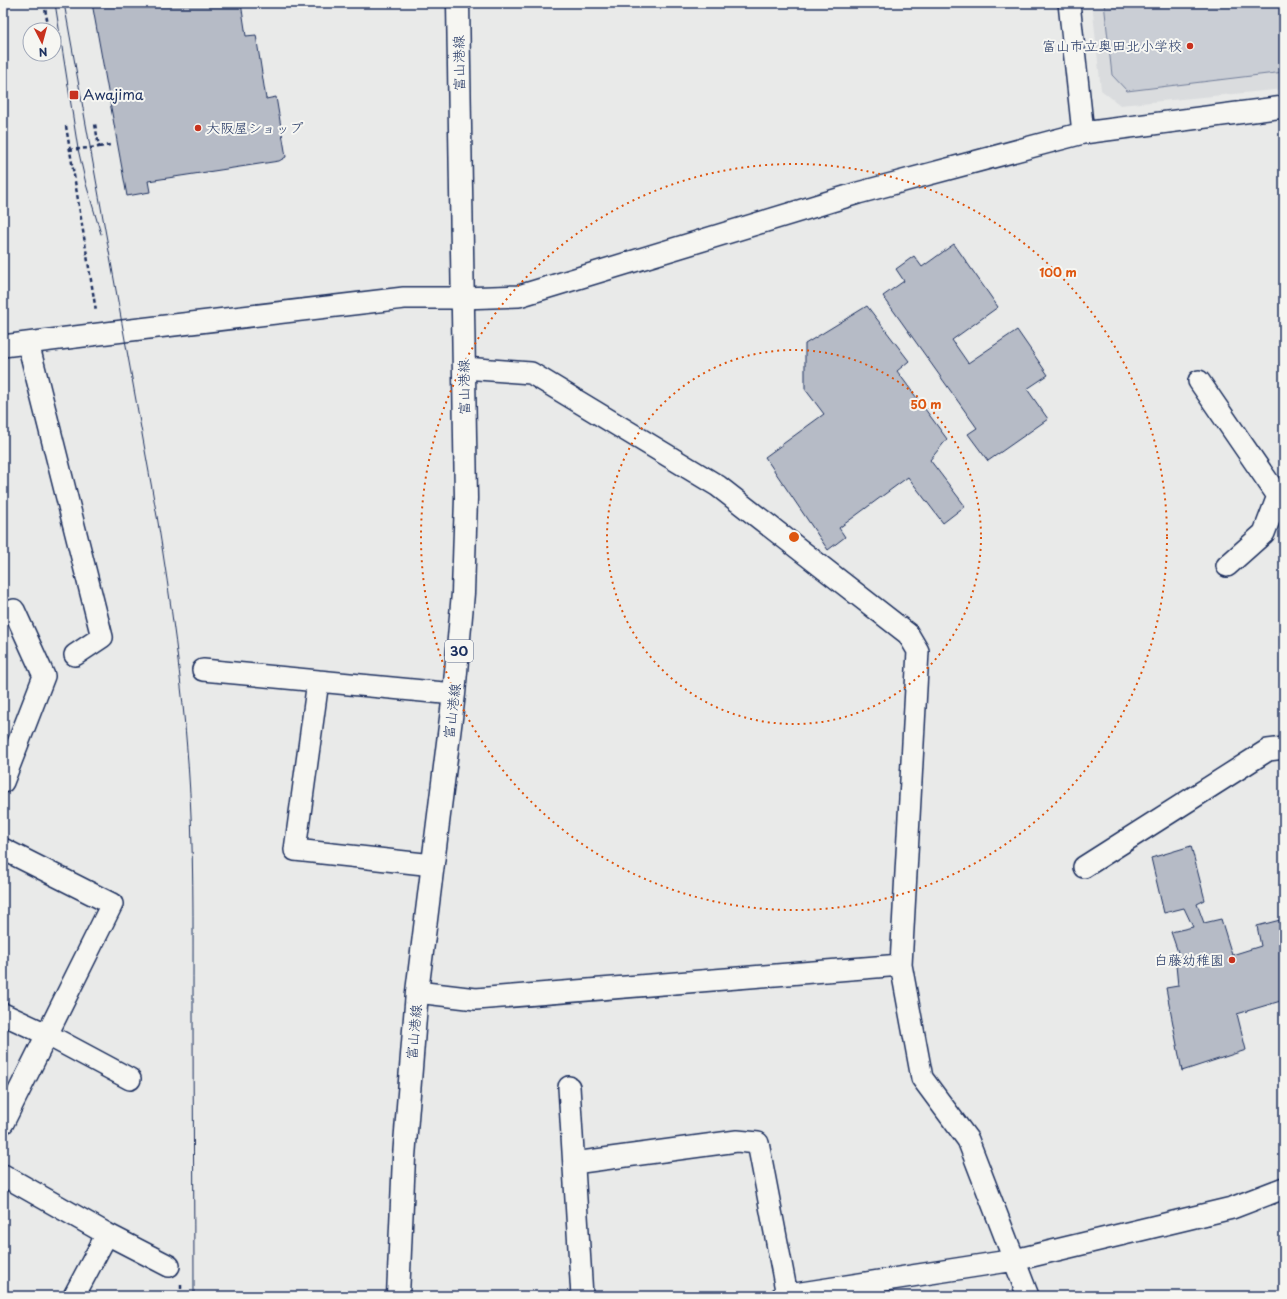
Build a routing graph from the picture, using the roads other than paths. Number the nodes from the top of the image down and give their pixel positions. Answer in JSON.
{"nodes":[{"id":1,"x":458,"y":3,"type":"edge"},
{"id":2,"x":1069,"y":3,"type":"edge"},
{"id":3,"x":1284,"y":107,"type":"edge"},
{"id":4,"x":1083,"y":133,"type":"junction"},
{"id":5,"x":462,"y":298,"type":"junction"},
{"id":6,"x":28,"y":343,"type":"junction"},
{"id":7,"x":3,"y":346,"type":"edge"},
{"id":8,"x":464,"y":368,"type":"junction"},
{"id":9,"x":1199,"y":381,"type":"dead end"},
{"id":10,"x":1281,"y":494,"type":"edge"},
{"id":11,"x":1227,"y":566,"type":"dead end"},
{"id":12,"x":3,"y":614,"type":"edge"},
{"id":13,"x":75,"y":655,"type":"dead end"},
{"id":14,"x":203,"y":670,"type":"dead end"},
{"id":15,"x":318,"y":681,"type":"junction"},
{"id":16,"x":454,"y":694,"type":"junction"},
{"id":17,"x":1284,"y":748,"type":"edge"},
{"id":18,"x":3,"y":782,"type":"edge"},
{"id":19,"x":3,"y":849,"type":"edge"},
{"id":20,"x":433,"y":865,"type":"junction"},
{"id":21,"x":1084,"y":867,"type":"dead end"},
{"id":22,"x":901,"y":966,"type":"junction"},
{"id":23,"x":417,"y":992,"type":"junction"},
{"id":24,"x":3,"y":1014,"type":"edge"},
{"id":25,"x":46,"y":1034,"type":"junction"},
{"id":26,"x":130,"y":1079,"type":"dead end"},
{"id":27,"x":569,"y":1087,"type":"dead end"},
{"id":28,"x":3,"y":1123,"type":"edge"},
{"id":29,"x":574,"y":1163,"type":"junction"},
{"id":30,"x":3,"y":1175,"type":"edge"},
{"id":31,"x":1284,"y":1188,"type":"edge"},
{"id":32,"x":107,"y":1234,"type":"junction"},
{"id":33,"x":1015,"y":1260,"type":"junction"},
{"id":34,"x":169,"y":1266,"type":"dead end"},
{"id":35,"x":882,"y":1289,"type":"edge"},
{"id":36,"x":74,"y":1296,"type":"edge"},
{"id":37,"x":398,"y":1296,"type":"edge"},
{"id":38,"x":582,"y":1296,"type":"edge"},
{"id":39,"x":784,"y":1296,"type":"edge"},
{"id":40,"x":1028,"y":1296,"type":"edge"}],
"edges":[{"from":1,"to":5,"type":"main road","name":"富山港線","number":"30"},
{"from":2,"to":4,"type":"street"},
{"from":3,"to":4,"type":"street"},
{"from":4,"to":5,"type":"street"},
{"from":5,"to":6,"type":"street"},
{"from":5,"to":8,"type":"main road","name":"富山港線","number":"30"},
{"from":6,"to":7,"type":"street"},
{"from":6,"to":13,"type":"street"},
{"from":8,"to":16,"type":"main road","name":"富山港線","number":"30"},
{"from":8,"to":22,"type":"street"},
{"from":9,"to":10,"type":"street"},
{"from":10,"to":11,"type":"street"},
{"from":12,"to":18,"type":"street"},
{"from":14,"to":15,"type":"street"},
{"from":15,"to":16,"type":"street"},
{"from":15,"to":20,"type":"street"},
{"from":16,"to":20,"type":"main road","name":"富山港線","number":"30"},
{"from":17,"to":21,"type":"street"},
{"from":19,"to":25,"type":"street"},
{"from":20,"to":23,"type":"main road","name":"富山港線","number":"30"},
{"from":22,"to":23,"type":"street"},
{"from":22,"to":33,"type":"street"},
{"from":23,"to":37,"type":"main road","name":"富山港線","number":"30"},
{"from":24,"to":25,"type":"street"},
{"from":25,"to":26,"type":"street"},
{"from":25,"to":28,"type":"street"},
{"from":27,"to":29,"type":"street"},
{"from":29,"to":38,"type":"street"},
{"from":29,"to":39,"type":"street"},
{"from":30,"to":32,"type":"street"},
{"from":31,"to":33,"type":"street"},
{"from":32,"to":34,"type":"street"},
{"from":32,"to":36,"type":"street"},
{"from":33,"to":35,"type":"street"},
{"from":33,"to":40,"type":"street"},
{"from":35,"to":39,"type":"street"}]}
